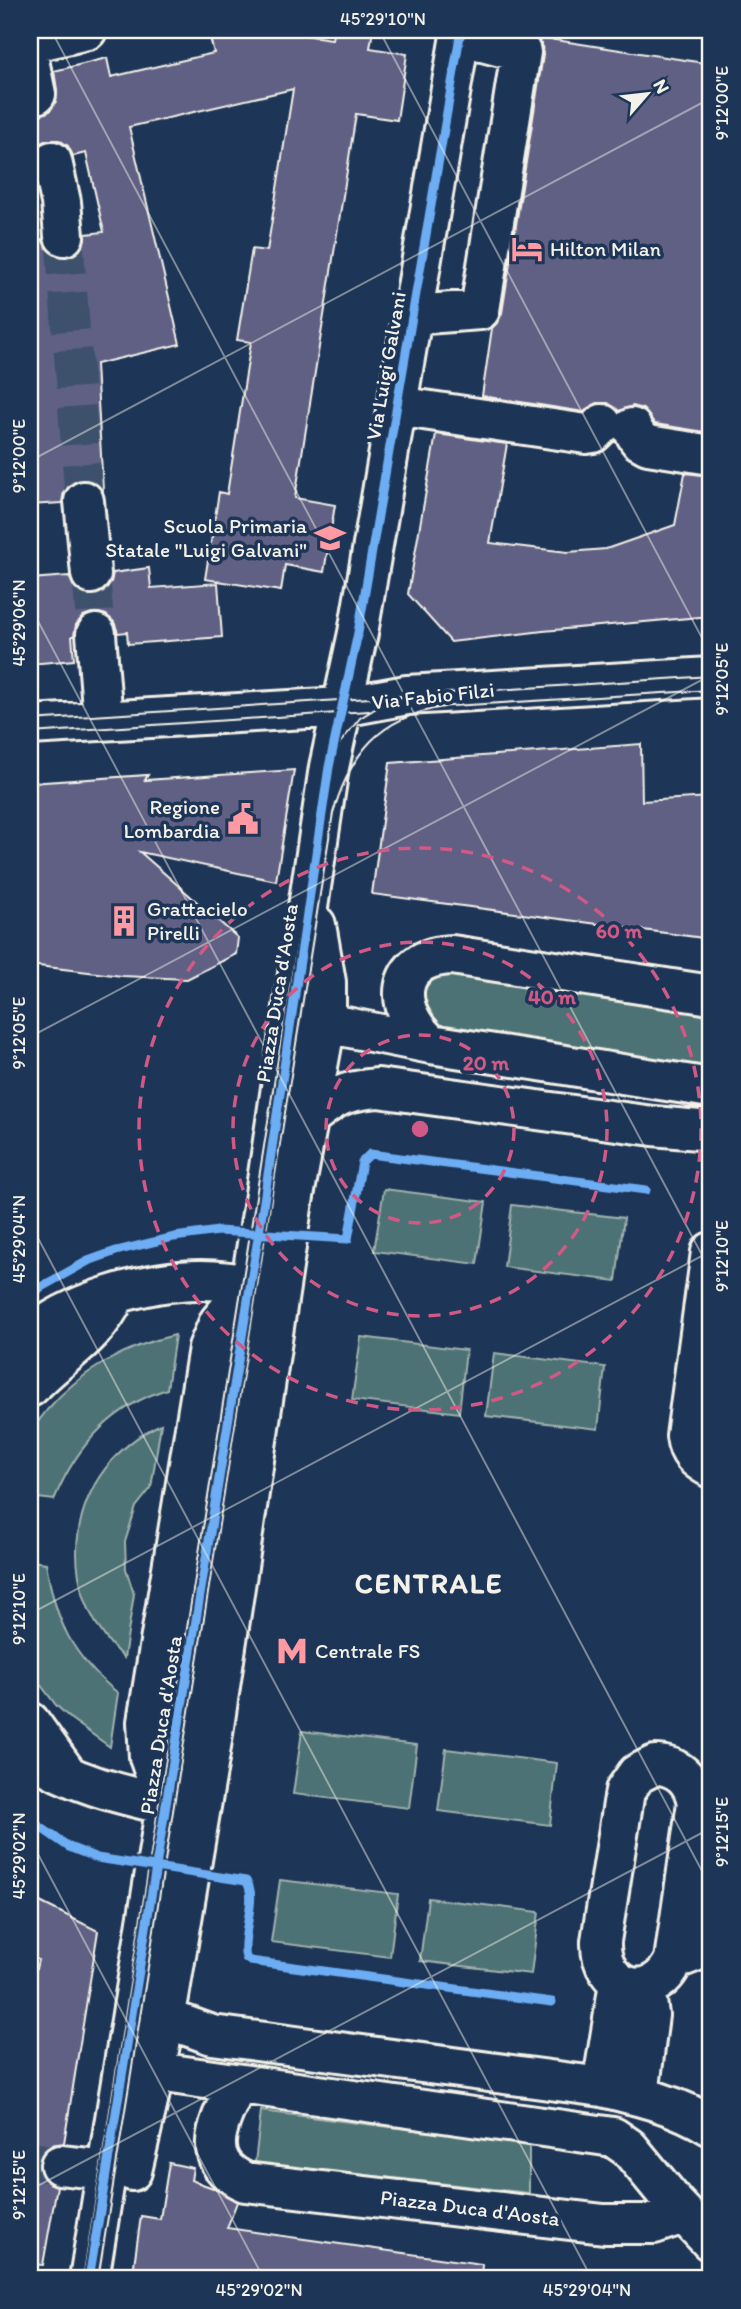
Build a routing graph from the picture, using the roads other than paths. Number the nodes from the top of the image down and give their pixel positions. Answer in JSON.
{"nodes":[{"id":1,"x":87,"y":30,"type":"edge"},
{"id":2,"x":460,"y":33,"type":"edge"},
{"id":3,"x":30,"y":43,"type":"edge"},
{"id":4,"x":52,"y":161,"type":"dead end"},
{"id":5,"x":64,"y":236,"type":"tunnel mouth"},
{"id":6,"x":412,"y":315,"type":"junction"},
{"id":7,"x":397,"y":406,"type":"junction"},
{"id":8,"x":711,"y":455,"type":"edge"},
{"id":9,"x":85,"y":500,"type":"tunnel mouth"},
{"id":10,"x":91,"y":575,"type":"tunnel mouth"},
{"id":11,"x":96,"y":634,"type":"tunnel mouth"},
{"id":12,"x":711,"y":677,"type":"edge"},
{"id":13,"x":342,"y":707,"type":"junction"},
{"id":14,"x":103,"y":720,"type":"junction"},
{"id":15,"x":30,"y":725,"type":"edge"},
{"id":16,"x":711,"y":995,"type":"edge"},
{"id":17,"x":309,"y":1019,"type":"junction"},
{"id":18,"x":431,"y":1044,"type":"junction"},
{"id":19,"x":378,"y":1088,"type":"junction"},
{"id":20,"x":711,"y":1088,"type":"edge"},
{"id":21,"x":308,"y":1118,"type":"junction"},
{"id":22,"x":711,"y":1131,"type":"edge"},
{"id":23,"x":711,"y":1252,"type":"edge"},
{"id":24,"x":265,"y":1289,"type":"junction"},
{"id":25,"x":116,"y":1295,"type":"junction"},
{"id":26,"x":33,"y":1327,"type":"edge"},
{"id":27,"x":30,"y":1387,"type":"edge"},
{"id":28,"x":711,"y":1468,"type":"edge"},
{"id":29,"x":30,"y":1722,"type":"edge"},
{"id":30,"x":30,"y":1755,"type":"edge"},
{"id":31,"x":68,"y":1775,"type":"junction"},
{"id":32,"x":204,"y":1784,"type":"junction"},
{"id":33,"x":166,"y":1805,"type":"junction"},
{"id":34,"x":704,"y":1808,"type":"edge"},
{"id":35,"x":711,"y":1919,"type":"edge"},
{"id":36,"x":674,"y":1960,"type":"junction"},
{"id":37,"x":632,"y":1985,"type":"junction"},
{"id":38,"x":165,"y":2018,"type":"junction"},
{"id":39,"x":141,"y":2060,"type":"junction"},
{"id":40,"x":237,"y":2084,"type":"junction"},
{"id":41,"x":602,"y":2087,"type":"junction"},
{"id":42,"x":639,"y":2095,"type":"junction"},
{"id":43,"x":711,"y":2126,"type":"edge"},
{"id":44,"x":60,"y":2165,"type":"tunnel mouth"},
{"id":45,"x":120,"y":2171,"type":"junction"},
{"id":46,"x":704,"y":2234,"type":"edge"},
{"id":47,"x":89,"y":2279,"type":"edge"},
{"id":48,"x":113,"y":2279,"type":"edge"}],
"edges":[{"from":1,"to":3,"type":"street"},
{"from":2,"to":6,"type":"street","name":"Via Luigi Galvani"},
{"from":2,"to":6,"type":"street"},
{"from":4,"to":5,"type":"street"},
{"from":6,"to":7,"type":"street","name":"Via Luigi Galvani"},
{"from":7,"to":8,"type":"street"},
{"from":7,"to":13,"type":"street","name":"Via Luigi Galvani"},
{"from":9,"to":10,"type":"street"},
{"from":11,"to":14,"type":"street"},
{"from":12,"to":13,"type":"street","name":"Via Fabio Filzi"},
{"from":13,"to":14,"type":"street","name":"Via Fabio Filzi"},
{"from":13,"to":17,"type":"street","name":"Piazza Duca d'Aosta"},
{"from":14,"to":15,"type":"street","name":"Via Fabio Filzi"},
{"from":16,"to":18,"type":"street"},
{"from":17,"to":18,"type":"street"},
{"from":17,"to":21,"type":"street","name":"Piazza Duca d'Aosta"},
{"from":17,"to":24,"type":"street","name":"Piazza Duca d'Aosta"},
{"from":18,"to":19,"type":"street"},
{"from":18,"to":20,"type":"street"},
{"from":19,"to":21,"type":"street"},
{"from":19,"to":22,"type":"street"},
{"from":21,"to":24,"type":"street","name":"Piazza Duca d'Aosta"},
{"from":23,"to":28,"type":"street"},
{"from":24,"to":25,"type":"street"},
{"from":24,"to":32,"type":"street","name":"Piazza Duca d'Aosta"},
{"from":24,"to":33,"type":"street","name":"Piazza Duca d'Aosta"},
{"from":25,"to":26,"type":"street"},
{"from":25,"to":27,"type":"street"},
{"from":29,"to":31,"type":"street"},
{"from":30,"to":31,"type":"street","name":"Piazza Duca d'Aosta"},
{"from":31,"to":33,"type":"street","name":"Piazza Duca d'Aosta"},
{"from":32,"to":33,"type":"street","name":"Piazza Duca d'Aosta"},
{"from":32,"to":38,"type":"street","name":"Piazza Duca d'Aosta"},
{"from":33,"to":39,"type":"street","name":"Piazza Duca d'Aosta"},
{"from":34,"to":36,"type":"street"},
{"from":34,"to":37,"type":"street"},
{"from":35,"to":36,"type":"street"},
{"from":36,"to":37,"type":"street"},
{"from":37,"to":41,"type":"street"},
{"from":37,"to":42,"type":"street"},
{"from":38,"to":39,"type":"street","name":"Piazza Duca d'Aosta"},
{"from":38,"to":41,"type":"street"},
{"from":39,"to":40,"type":"street","name":"Piazza Duca d'Aosta"},
{"from":39,"to":45,"type":"street","name":"Piazza Duca d'Aosta"},
{"from":40,"to":46,"type":"street","name":"Piazza Duca d'Aosta"},
{"from":40,"to":46,"type":"street","name":"Piazza Duca d'Aosta"},
{"from":41,"to":42,"type":"street"},
{"from":42,"to":43,"type":"street"},
{"from":44,"to":45,"type":"street"},
{"from":45,"to":47,"type":"street"},
{"from":45,"to":48,"type":"street"}]}
